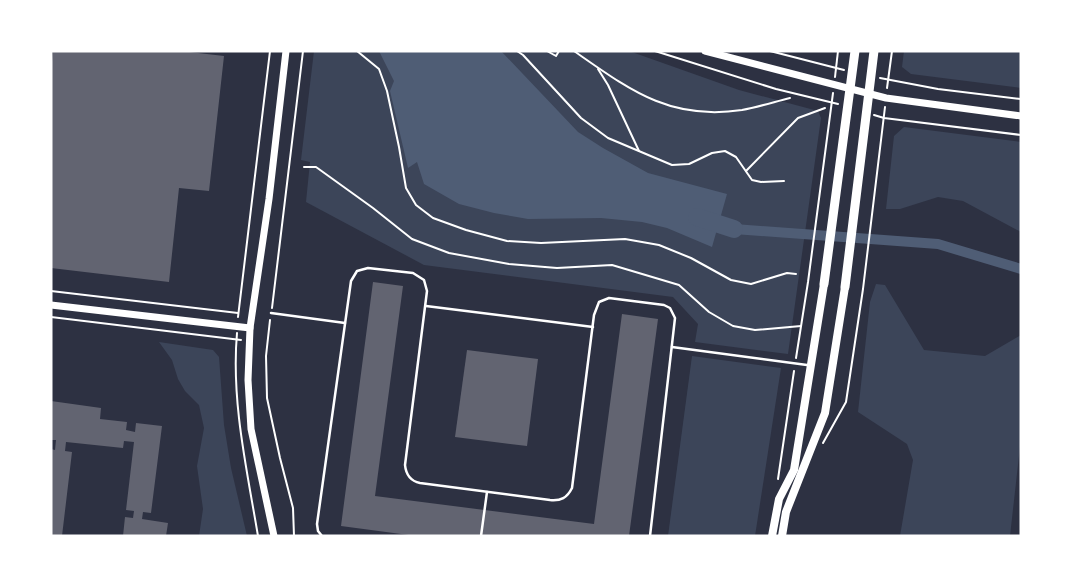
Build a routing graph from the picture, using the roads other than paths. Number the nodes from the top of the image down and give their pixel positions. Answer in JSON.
{"nodes":[{"id":1,"x":286,"y":51,"type":"edge"},
{"id":2,"x":705,"y":51,"type":"edge"},
{"id":3,"x":855,"y":51,"type":"edge"},
{"id":4,"x":874,"y":51,"type":"edge"},
{"id":5,"x":850,"y":90,"type":"junction"},
{"id":6,"x":868,"y":94,"type":"junction"},
{"id":7,"x":1021,"y":116,"type":"edge"},
{"id":8,"x":824,"y":284,"type":"joint"},
{"id":9,"x":845,"y":287,"type":"joint"},
{"id":10,"x":51,"y":305,"type":"edge"},
{"id":11,"x":425,"y":306,"type":"junction"},
{"id":12,"x":271,"y":313,"type":"road end"},
{"id":13,"x":345,"y":323,"type":"junction"},
{"id":14,"x":593,"y":327,"type":"junction"},
{"id":15,"x":250,"y":328,"type":"junction"},
{"id":16,"x":672,"y":347,"type":"junction"},
{"id":17,"x":811,"y":366,"type":"junction"},
{"id":18,"x":487,"y":492,"type":"junction"},
{"id":19,"x":274,"y":536,"type":"edge"},
{"id":20,"x":322,"y":536,"type":"edge"},
{"id":21,"x":481,"y":536,"type":"edge"},
{"id":22,"x":650,"y":536,"type":"edge"},
{"id":23,"x":772,"y":536,"type":"edge"},
{"id":24,"x":782,"y":536,"type":"edge"}],
"edges":[{"from":1,"to":15,"type":"street"},
{"from":2,"to":5,"type":"street"},
{"from":3,"to":5,"type":"main road"},
{"from":4,"to":6,"type":"main road"},
{"from":5,"to":6,"type":"street"},
{"from":5,"to":8,"type":"main road"},
{"from":6,"to":7,"type":"street"},
{"from":6,"to":9,"type":"main road"},
{"from":8,"to":17,"type":"main road"},
{"from":9,"to":24,"type":"main road"},
{"from":10,"to":15,"type":"street"},
{"from":11,"to":13,"type":"lane"},
{"from":11,"to":14,"type":"lane"},
{"from":11,"to":18,"type":"lane"},
{"from":12,"to":13,"type":"lane"},
{"from":13,"to":20,"type":"lane"},
{"from":14,"to":16,"type":"lane"},
{"from":14,"to":18,"type":"lane"},
{"from":15,"to":19,"type":"street"},
{"from":16,"to":17,"type":"lane"},
{"from":16,"to":22,"type":"lane"},
{"from":17,"to":23,"type":"main road"},
{"from":18,"to":21,"type":"lane"}]}
